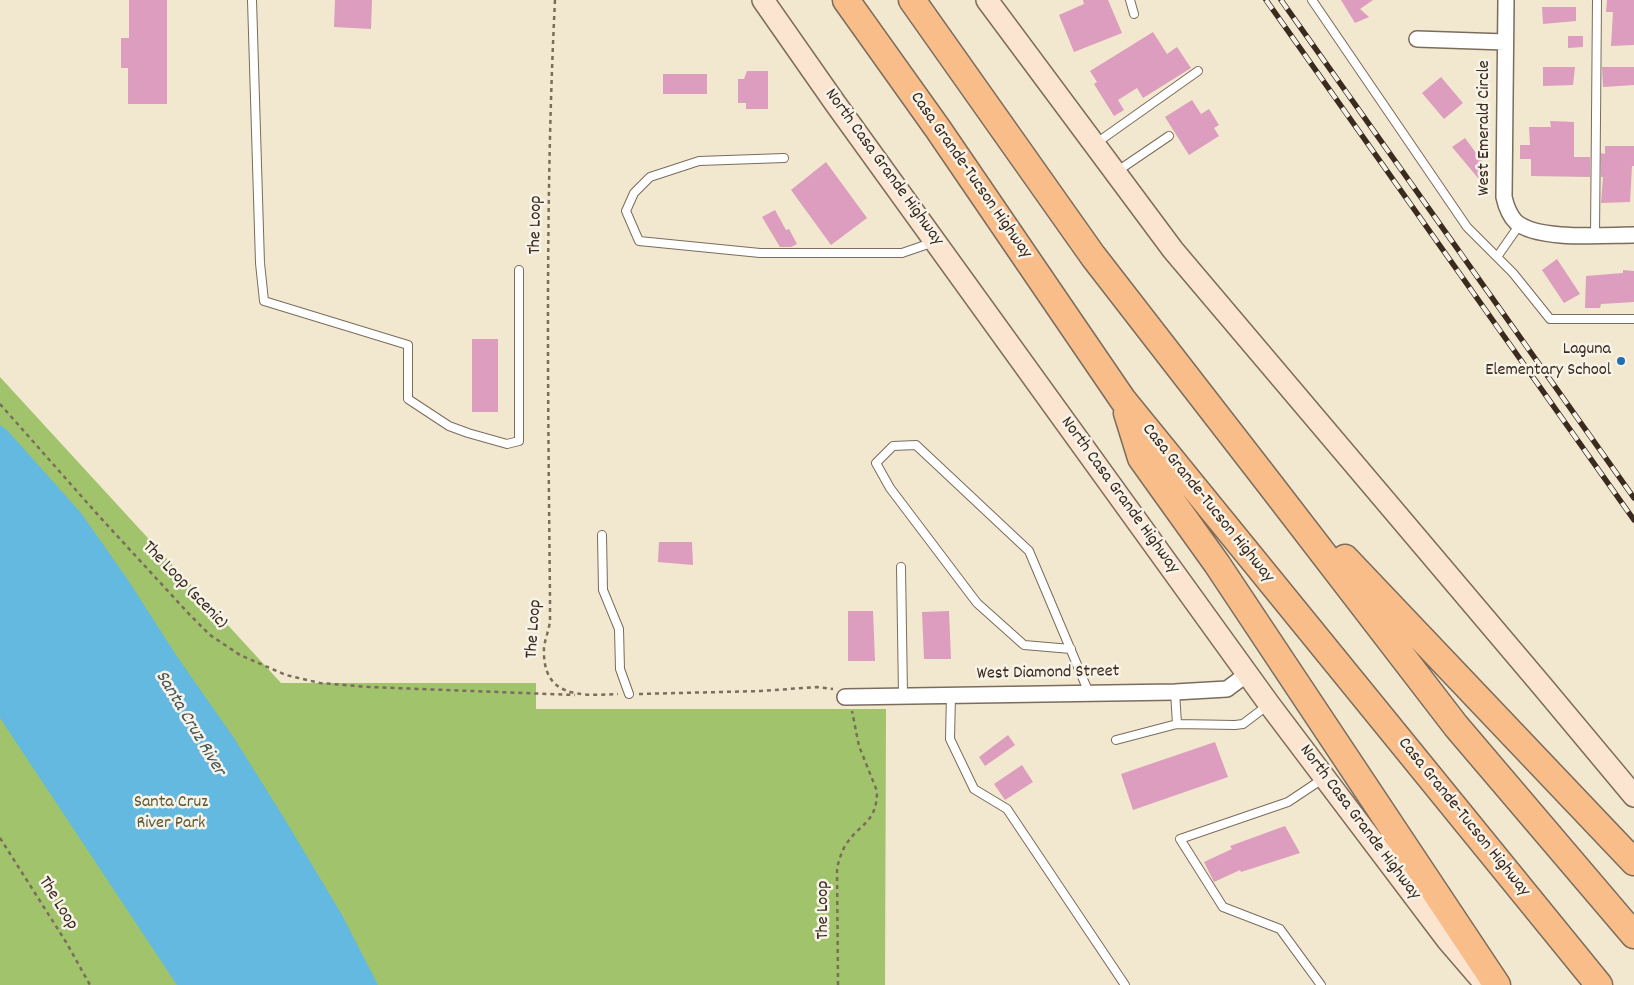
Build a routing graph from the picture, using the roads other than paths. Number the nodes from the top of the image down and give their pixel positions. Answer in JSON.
{"nodes":[{"id":1,"x":252,"y":0,"type":"edge"},
{"id":2,"x":763,"y":0,"type":"edge"},
{"id":3,"x":846,"y":0,"type":"edge"},
{"id":4,"x":912,"y":0,"type":"edge"},
{"id":5,"x":987,"y":0,"type":"edge"},
{"id":6,"x":1130,"y":0,"type":"edge"},
{"id":7,"x":1312,"y":0,"type":"edge"},
{"id":8,"x":1506,"y":0,"type":"edge"},
{"id":9,"x":1596,"y":0,"type":"edge"},
{"id":10,"x":1134,"y":14,"type":"dead end"},
{"id":11,"x":1418,"y":39,"type":"dead end"},
{"id":12,"x":1505,"y":42,"type":"junction"},
{"id":13,"x":1198,"y":71,"type":"dead end"},
{"id":14,"x":1169,"y":136,"type":"dead end"},
{"id":15,"x":1093,"y":145,"type":"junction"},
{"id":16,"x":784,"y":158,"type":"dead end"},
{"id":17,"x":1114,"y":174,"type":"junction"},
{"id":18,"x":1520,"y":224,"type":"junction"},
{"id":19,"x":1634,"y":235,"type":"edge"},
{"id":20,"x":1595,"y":236,"type":"junction"},
{"id":21,"x":936,"y":242,"type":"junction"},
{"id":22,"x":1497,"y":257,"type":"junction"},
{"id":23,"x":519,"y":270,"type":"dead end"},
{"id":24,"x":1634,"y":319,"type":"edge"},
{"id":25,"x":1123,"y":400,"type":"junction"},
{"id":26,"x":1269,"y":483,"type":"junction"},
{"id":27,"x":602,"y":535,"type":"dead end"},
{"id":28,"x":901,"y":567,"type":"dead end"},
{"id":29,"x":1071,"y":649,"type":"junction"},
{"id":30,"x":1247,"y":674,"type":"junction"},
{"id":31,"x":1175,"y":692,"type":"junction"},
{"id":32,"x":1090,"y":693,"type":"junction"},
{"id":33,"x":629,"y":694,"type":"road end"},
{"id":34,"x":951,"y":694,"type":"junction"},
{"id":35,"x":903,"y":695,"type":"junction"},
{"id":36,"x":845,"y":697,"type":"road end"},
{"id":37,"x":1269,"y":704,"type":"junction"},
{"id":38,"x":1177,"y":724,"type":"junction"},
{"id":39,"x":1116,"y":740,"type":"dead end"},
{"id":40,"x":1324,"y":778,"type":"junction"},
{"id":41,"x":1634,"y":796,"type":"edge"},
{"id":42,"x":1634,"y":862,"type":"edge"},
{"id":43,"x":1634,"y":935,"type":"edge"},
{"id":44,"x":1125,"y":985,"type":"edge"},
{"id":45,"x":1321,"y":985,"type":"edge"},
{"id":46,"x":1486,"y":985,"type":"edge"},
{"id":47,"x":1498,"y":985,"type":"edge"},
{"id":48,"x":1599,"y":985,"type":"edge"}],
"edges":[{"from":1,"to":23,"type":"lane"},
{"from":2,"to":21,"type":"main road","name":"North Casa Grande Highway"},
{"from":3,"to":25,"type":"highway","name":"Casa Grande-Tucson Highway"},
{"from":4,"to":26,"type":"highway"},
{"from":5,"to":15,"type":"main road"},
{"from":6,"to":10,"type":"lane"},
{"from":7,"to":22,"type":"lane"},
{"from":8,"to":12,"type":"street","name":"West Emerald Circle"},
{"from":9,"to":20,"type":"lane"},
{"from":11,"to":12,"type":"street"},
{"from":12,"to":18,"type":"street","name":"West Emerald Circle"},
{"from":13,"to":15,"type":"lane"},
{"from":14,"to":17,"type":"lane"},
{"from":15,"to":17,"type":"main road"},
{"from":16,"to":21,"type":"lane"},
{"from":17,"to":41,"type":"main road"},
{"from":18,"to":20,"type":"street"},
{"from":18,"to":22,"type":"lane"},
{"from":19,"to":20,"type":"street"},
{"from":21,"to":30,"type":"main road","name":"North Casa Grande Highway"},
{"from":22,"to":24,"type":"lane"},
{"from":25,"to":47,"type":"highway"},
{"from":25,"to":48,"type":"highway","name":"Casa Grande-Tucson Highway"},
{"from":26,"to":42,"type":"highway"},
{"from":26,"to":43,"type":"highway"},
{"from":27,"to":33,"type":"lane"},
{"from":28,"to":35,"type":"lane"},
{"from":29,"to":29,"type":"lane"},
{"from":29,"to":32,"type":"lane"},
{"from":30,"to":31,"type":"street","name":"West Diamond Street"},
{"from":30,"to":37,"type":"main road","name":"North Casa Grande Highway"},
{"from":31,"to":32,"type":"street","name":"West Diamond Street"},
{"from":31,"to":38,"type":"lane"},
{"from":32,"to":34,"type":"street","name":"West Diamond Street"},
{"from":34,"to":35,"type":"street","name":"West Diamond Street"},
{"from":34,"to":44,"type":"lane"},
{"from":35,"to":36,"type":"street","name":"West Diamond Street"},
{"from":37,"to":38,"type":"lane"},
{"from":37,"to":40,"type":"main road","name":"North Casa Grande Highway"},
{"from":38,"to":39,"type":"lane"},
{"from":40,"to":45,"type":"lane"},
{"from":40,"to":46,"type":"main road","name":"North Casa Grande Highway"}]}
